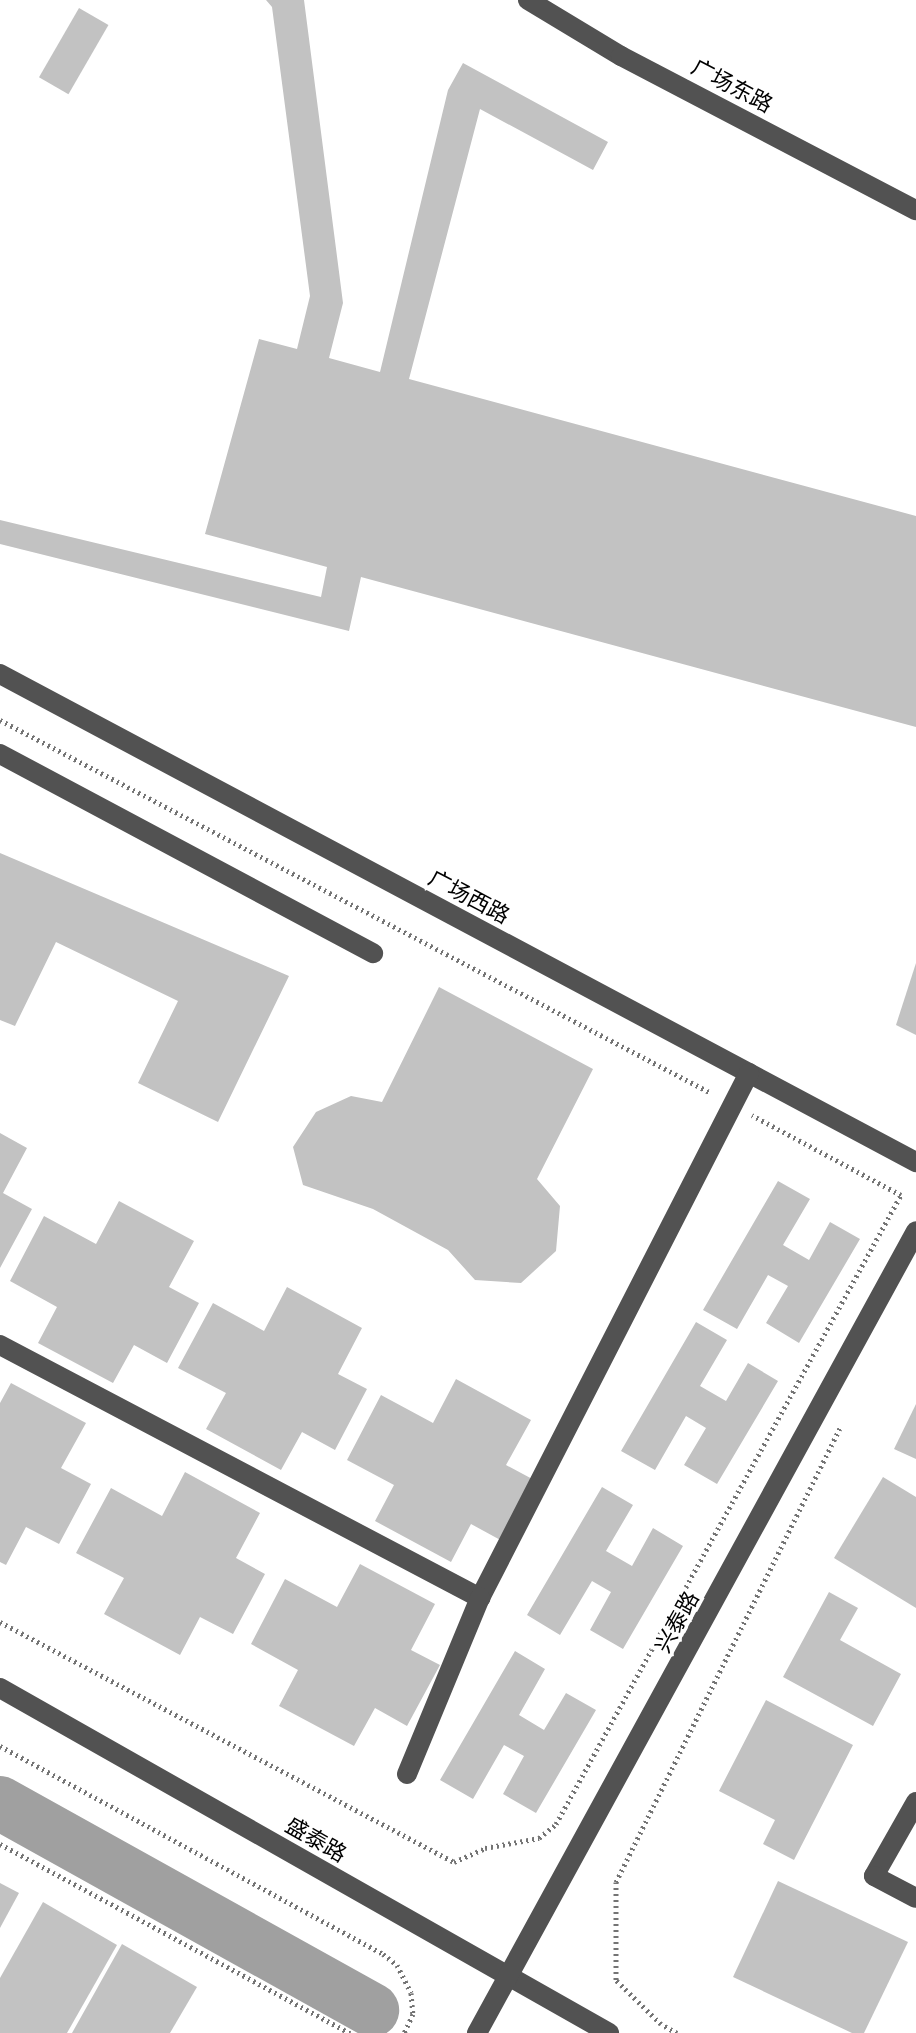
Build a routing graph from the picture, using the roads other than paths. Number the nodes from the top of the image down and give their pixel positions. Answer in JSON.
{"nodes":[{"id":1,"x":528,"y":0,"type":"edge"},
{"id":2,"x":916,"y":210,"type":"edge"},
{"id":3,"x":0,"y":674,"type":"edge"},
{"id":4,"x":0,"y":754,"type":"edge"},
{"id":5,"x":373,"y":953,"type":"dead end"},
{"id":6,"x":749,"y":1073,"type":"junction"},
{"id":7,"x":916,"y":1162,"type":"edge"},
{"id":8,"x":916,"y":1231,"type":"edge"},
{"id":9,"x":0,"y":1345,"type":"edge"},
{"id":10,"x":480,"y":1598,"type":"junction"},
{"id":11,"x":0,"y":1688,"type":"edge"},
{"id":12,"x":407,"y":1774,"type":"dead end"},
{"id":13,"x":916,"y":1802,"type":"edge"},
{"id":14,"x":916,"y":1898,"type":"edge"},
{"id":15,"x":508,"y":1976,"type":"junction"},
{"id":16,"x":477,"y":2033,"type":"edge"},
{"id":17,"x":609,"y":2033,"type":"edge"}],
"edges":[{"from":1,"to":2,"type":"street","name":"广场东路"},
{"from":3,"to":6,"type":"street","name":"广场西路"},
{"from":4,"to":5,"type":"street"},
{"from":6,"to":7,"type":"street","name":"广场西路"},
{"from":6,"to":10,"type":"street"},
{"from":8,"to":15,"type":"street","name":"兴泰路"},
{"from":9,"to":10,"type":"street"},
{"from":10,"to":12,"type":"street"},
{"from":11,"to":15,"type":"street","name":"盛泰路"},
{"from":13,"to":14,"type":"street"},
{"from":15,"to":16,"type":"street","name":"兴泰路"},
{"from":15,"to":17,"type":"street","name":"盛泰路"}]}
